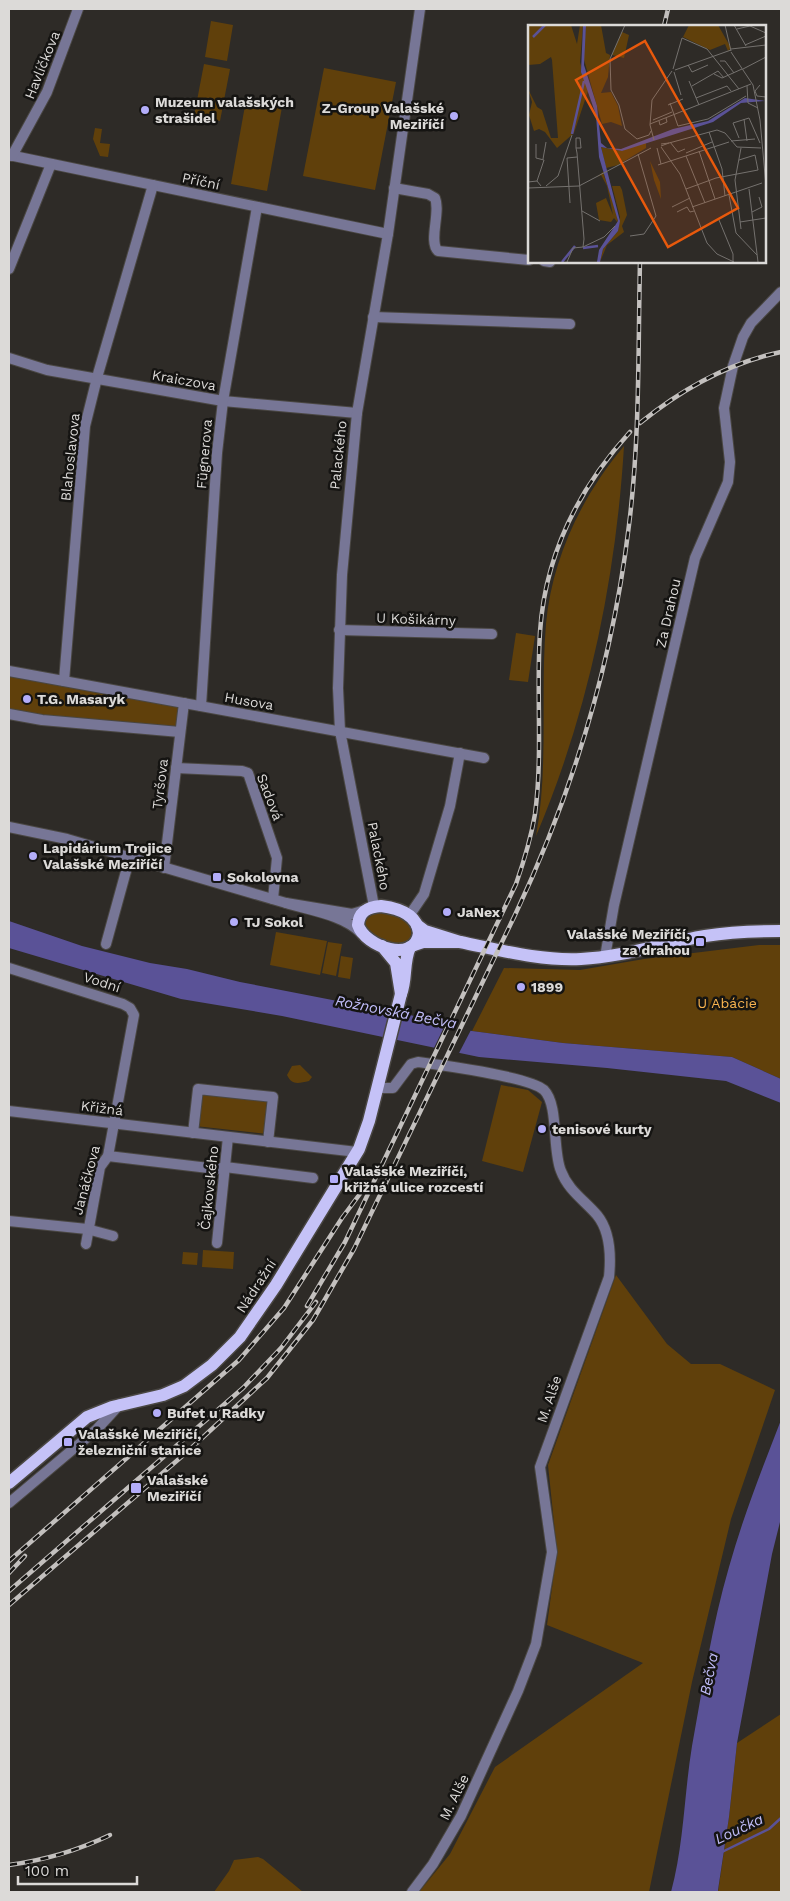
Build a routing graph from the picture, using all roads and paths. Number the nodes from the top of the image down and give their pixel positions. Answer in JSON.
{"nodes":[{"id":1,"x":78,"y":9,"type":"edge"},
{"id":2,"x":420,"y":9,"type":"edge"},
{"id":3,"x":11,"y":156,"type":"edge"},
{"id":4,"x":50,"y":164,"type":"junction"},
{"id":5,"x":153,"y":185,"type":"junction"},
{"id":6,"x":394,"y":188,"type":"junction"},
{"id":7,"x":257,"y":207,"type":"junction"},
{"id":8,"x":388,"y":234,"type":"junction"},
{"id":9,"x":528,"y":260,"type":"edge"},
{"id":10,"x":9,"y":268,"type":"edge"},
{"id":11,"x":781,"y":292,"type":"edge"},
{"id":12,"x":373,"y":317,"type":"junction"},
{"id":13,"x":570,"y":324,"type":"dead end"},
{"id":14,"x":9,"y":358,"type":"edge"},
{"id":15,"x":97,"y":378,"type":"junction"},
{"id":16,"x":223,"y":401,"type":"junction"},
{"id":17,"x":357,"y":413,"type":"junction"},
{"id":18,"x":339,"y":630,"type":"junction"},
{"id":19,"x":492,"y":634,"type":"dead end"},
{"id":20,"x":9,"y":671,"type":"edge"},
{"id":21,"x":64,"y":681,"type":"junction"},
{"id":22,"x":184,"y":703,"type":"junction"},
{"id":23,"x":201,"y":706,"type":"junction"},
{"id":24,"x":9,"y":714,"type":"edge"},
{"id":25,"x":340,"y":731,"type":"junction"},
{"id":26,"x":180,"y":732,"type":"junction"},
{"id":27,"x":460,"y":753,"type":"junction"},
{"id":28,"x":484,"y":758,"type":"dead end"},
{"id":29,"x":176,"y":768,"type":"junction"},
{"id":30,"x":9,"y":827,"type":"edge"},
{"id":31,"x":128,"y":864,"type":"dead end"},
{"id":32,"x":164,"y":868,"type":"junction"},
{"id":33,"x":273,"y":900,"type":"junction"},
{"id":34,"x":286,"y":903,"type":"junction"},
{"id":35,"x":370,"y":908,"type":"junction"},
{"id":36,"x":413,"y":920,"type":"junction"},
{"id":37,"x":781,"y":931,"type":"edge"},
{"id":38,"x":362,"y":933,"type":"junction"},
{"id":39,"x":460,"y":942,"type":"junction"},
{"id":40,"x":106,"y":944,"type":"dead end"},
{"id":41,"x":382,"y":946,"type":"junction"},
{"id":42,"x":412,"y":946,"type":"junction"},
{"id":43,"x":605,"y":957,"type":"junction"},
{"id":44,"x":9,"y":968,"type":"edge"},
{"id":45,"x":401,"y":998,"type":"junction"},
{"id":46,"x":377,"y":1088,"type":"junction"},
{"id":47,"x":9,"y":1111,"type":"edge"},
{"id":48,"x":113,"y":1123,"type":"junction"},
{"id":49,"x":193,"y":1133,"type":"junction"},
{"id":50,"x":228,"y":1137,"type":"junction"},
{"id":51,"x":268,"y":1142,"type":"junction"},
{"id":52,"x":357,"y":1152,"type":"junction"},
{"id":53,"x":108,"y":1156,"type":"junction"},
{"id":54,"x":225,"y":1167,"type":"junction"},
{"id":55,"x":313,"y":1178,"type":"dead end"},
{"id":56,"x":9,"y":1221,"type":"edge"},
{"id":57,"x":87,"y":1229,"type":"junction"},
{"id":58,"x":113,"y":1236,"type":"dead end"},
{"id":59,"x":217,"y":1243,"type":"dead end"},
{"id":60,"x":86,"y":1244,"type":"dead end"},
{"id":61,"x":120,"y":1404,"type":"junction"},
{"id":62,"x":9,"y":1483,"type":"edge"},
{"id":63,"x":9,"y":1503,"type":"edge"},
{"id":64,"x":412,"y":1892,"type":"edge"}],
"edges":[{"from":1,"to":3,"type":"street","name":"Havlíčkova"},
{"from":2,"to":6,"type":"street","name":"Palackého"},
{"from":3,"to":4,"type":"street","name":"Příční"},
{"from":4,"to":5,"type":"street","name":"Příční"},
{"from":4,"to":10,"type":"street"},
{"from":5,"to":7,"type":"street","name":"Příční"},
{"from":5,"to":15,"type":"street","name":"Blahoslavova"},
{"from":6,"to":8,"type":"street","name":"Palackého"},
{"from":6,"to":9,"type":"street"},
{"from":7,"to":8,"type":"street","name":"Příční"},
{"from":7,"to":16,"type":"street","name":"Fügnerova"},
{"from":8,"to":12,"type":"street","name":"Palackého"},
{"from":11,"to":43,"type":"street","name":"Za Drahou"},
{"from":12,"to":13,"type":"street"},
{"from":12,"to":17,"type":"street","name":"Palackého"},
{"from":14,"to":15,"type":"street","name":"Kraiczova"},
{"from":15,"to":16,"type":"street","name":"Kraiczova"},
{"from":15,"to":21,"type":"street","name":"Blahoslavova"},
{"from":16,"to":17,"type":"street","name":"Kraiczova"},
{"from":16,"to":23,"type":"street","name":"Fügnerova"},
{"from":17,"to":18,"type":"street","name":"Palackého"},
{"from":18,"to":19,"type":"street","name":"U Košikárny"},
{"from":18,"to":25,"type":"street","name":"Palackého"},
{"from":20,"to":21,"type":"street","name":"Husova"},
{"from":21,"to":22,"type":"street","name":"Husova"},
{"from":22,"to":23,"type":"street","name":"Husova"},
{"from":22,"to":26,"type":"street","name":"Tyršova"},
{"from":23,"to":25,"type":"street","name":"Husova"},
{"from":24,"to":26,"type":"street"},
{"from":25,"to":27,"type":"street","name":"Husova"},
{"from":25,"to":35,"type":"street","name":"Palackého"},
{"from":26,"to":29,"type":"street","name":"Tyršova"},
{"from":27,"to":28,"type":"street","name":"Husova"},
{"from":27,"to":36,"type":"street"},
{"from":29,"to":32,"type":"street","name":"Tyršova"},
{"from":29,"to":33,"type":"street","name":"Sadová"},
{"from":30,"to":32,"type":"street"},
{"from":31,"to":40,"type":"street"},
{"from":32,"to":33,"type":"street"},
{"from":33,"to":34,"type":"street"},
{"from":34,"to":35,"type":"street"},
{"from":34,"to":38,"type":"street"},
{"from":35,"to":36,"type":"main road"},
{"from":35,"to":38,"type":"main road"},
{"from":36,"to":39,"type":"main road"},
{"from":36,"to":42,"type":"main road"},
{"from":37,"to":43,"type":"main road"},
{"from":38,"to":41,"type":"main road"},
{"from":39,"to":42,"type":"main road"},
{"from":39,"to":43,"type":"main road"},
{"from":41,"to":42,"type":"main road"},
{"from":41,"to":45,"type":"main road","name":"Nádražní"},
{"from":42,"to":45,"type":"main road","name":"Nádražní"},
{"from":44,"to":48,"type":"street","name":"Vodní"},
{"from":45,"to":46,"type":"main road","name":"Nádražní"},
{"from":46,"to":52,"type":"main road","name":"Nádražní"},
{"from":46,"to":64,"type":"street","name":"M. Alše"},
{"from":47,"to":48,"type":"street","name":"Křižná"},
{"from":48,"to":49,"type":"street","name":"Křižná"},
{"from":48,"to":53,"type":"street","name":"Janáčkova"},
{"from":49,"to":50,"type":"street","name":"Křižná"},
{"from":49,"to":51,"type":"street"},
{"from":50,"to":51,"type":"street","name":"Křižná"},
{"from":50,"to":54,"type":"street","name":"Čajkovského"},
{"from":51,"to":52,"type":"street","name":"Křižná"},
{"from":52,"to":61,"type":"main road","name":"Nádražní"},
{"from":53,"to":54,"type":"street"},
{"from":53,"to":57,"type":"street","name":"Janáčkova"},
{"from":54,"to":55,"type":"street"},
{"from":54,"to":59,"type":"street","name":"Čajkovského"},
{"from":56,"to":57,"type":"street"},
{"from":57,"to":58,"type":"street"},
{"from":57,"to":60,"type":"street","name":"Janáčkova"},
{"from":61,"to":62,"type":"main road","name":"Nádražní"},
{"from":61,"to":63,"type":"street"}]}
